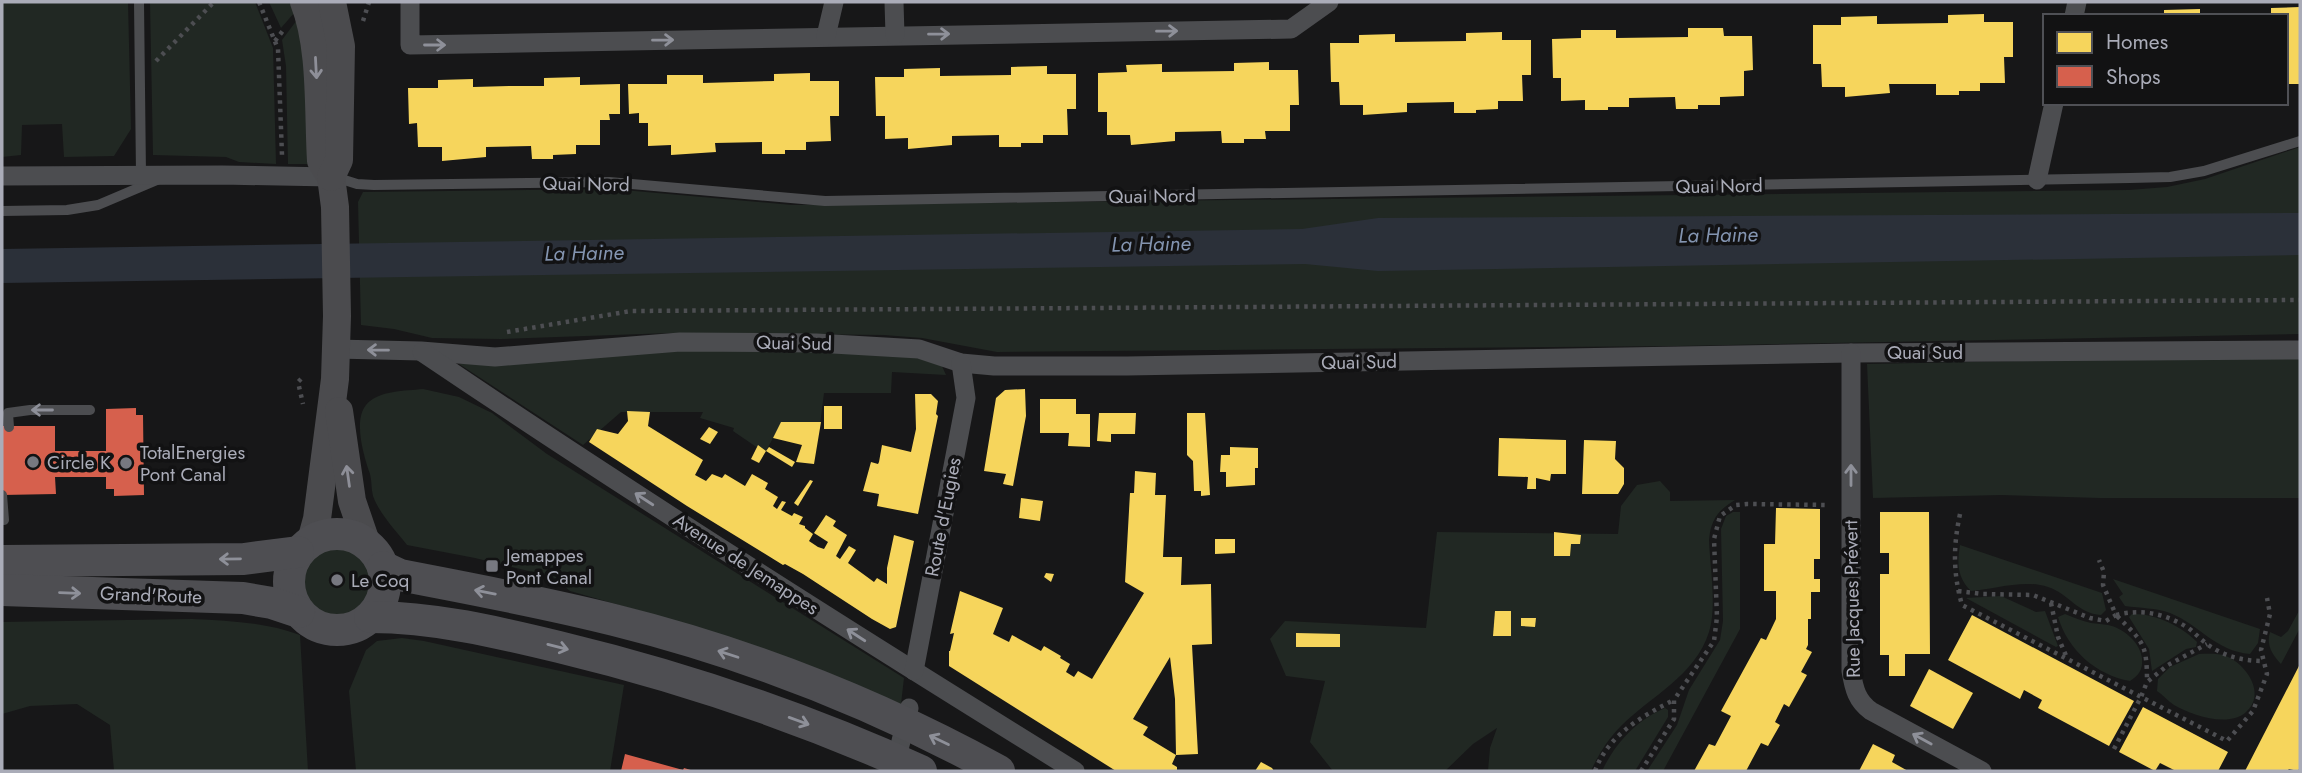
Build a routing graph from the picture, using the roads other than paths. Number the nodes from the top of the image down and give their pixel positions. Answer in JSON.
{"nodes":[{"id":1,"x":139,"y":2,"type":"edge"},
{"id":2,"x":410,"y":2,"type":"edge"},
{"id":3,"x":834,"y":2,"type":"edge"},
{"id":4,"x":894,"y":2,"type":"edge"},
{"id":5,"x":1329,"y":2,"type":"edge"},
{"id":6,"x":313,"y":3,"type":"edge"},
{"id":7,"x":895,"y":34,"type":"junction"},
{"id":8,"x":826,"y":36,"type":"junction"},
{"id":9,"x":2054,"y":105,"type":"edge"},
{"id":10,"x":2300,"y":141,"type":"edge"},
{"id":11,"x":141,"y":175,"type":"junction"},
{"id":12,"x":168,"y":175,"type":"junction"},
{"id":13,"x":2,"y":176,"type":"edge"},
{"id":14,"x":331,"y":177,"type":"junction"},
{"id":15,"x":2037,"y":180,"type":"junction"},
{"id":16,"x":2,"y":211,"type":"edge"},
{"id":17,"x":336,"y":349,"type":"junction"},
{"id":18,"x":2300,"y":350,"type":"edge"},
{"id":19,"x":421,"y":351,"type":"junction"},
{"id":20,"x":1851,"y":353,"type":"junction"},
{"id":21,"x":961,"y":363,"type":"junction"},
{"id":22,"x":335,"y":379,"type":"junction"},
{"id":23,"x":90,"y":410,"type":"dead end"},
{"id":24,"x":9,"y":426,"type":"dead end"},
{"id":25,"x":2,"y":495,"type":"edge"},
{"id":26,"x":5,"y":520,"type":"dead end"},
{"id":27,"x":304,"y":546,"type":"junction"},
{"id":28,"x":374,"y":555,"type":"junction"},
{"id":29,"x":3,"y":568,"type":"edge"},
{"id":30,"x":299,"y":612,"type":"junction"},
{"id":31,"x":370,"y":617,"type":"junction"},
{"id":32,"x":914,"y":671,"type":"junction"},
{"id":33,"x":907,"y":715,"type":"junction"},
{"id":34,"x":904,"y":767,"type":"edge"},
{"id":35,"x":999,"y":771,"type":"edge"},
{"id":36,"x":1075,"y":771,"type":"edge"},
{"id":37,"x":1982,"y":771,"type":"edge"}],
"edges":[{"from":1,"to":11,"type":"lane"},
{"from":2,"to":8,"type":"street","one_way":true},
{"from":3,"to":8,"type":"street"},
{"from":4,"to":7,"type":"street"},
{"from":7,"to":5,"type":"street","one_way":true},
{"from":6,"to":14,"type":"street"},
{"from":7,"to":8,"type":"street"},
{"from":9,"to":15,"type":"street"},
{"from":10,"to":15,"type":"lane","name":"Quai Nord"},
{"from":11,"to":12,"type":"street","name":"Quai Nord"},
{"from":11,"to":13,"type":"street","name":"Quai Nord"},
{"from":12,"to":14,"type":"street","name":"Quai Nord"},
{"from":12,"to":16,"type":"lane"},
{"from":14,"to":15,"type":"lane","name":"Quai Nord"},
{"from":14,"to":17,"type":"street"},
{"from":19,"to":17,"type":"street","name":"Quai Sud","one_way":true},
{"from":17,"to":22,"type":"street"},
{"from":18,"to":20,"type":"street","name":"Quai Sud"},
{"from":19,"to":21,"type":"street","name":"Quai Sud"},
{"from":32,"to":19,"type":"street","name":"Avenue de Jemappes","one_way":true},
{"from":20,"to":21,"type":"street","name":"Quai Sud"},
{"from":37,"to":20,"type":"street","name":"Rue Jacques Prévert","one_way":true},
{"from":21,"to":32,"type":"street","name":"Route d'Eugies"},
{"from":22,"to":27,"type":"street"},
{"from":28,"to":22,"type":"street","one_way":true},
{"from":23,"to":24,"type":"lane","one_way":true},
{"from":25,"to":26,"type":"lane"},
{"from":27,"to":28,"type":"main road"},
{"from":27,"to":29,"type":"main road","name":"Grand'Route","one_way":true},
{"from":27,"to":30,"type":"main road"},
{"from":28,"to":31,"type":"main road"},
{"from":33,"to":28,"type":"main road","one_way":true},
{"from":29,"to":30,"type":"main road","name":"Grand'Route","one_way":true},
{"from":30,"to":31,"type":"main road"},
{"from":31,"to":34,"type":"main road","one_way":true},
{"from":32,"to":36,"type":"street","name":"Avenue de Jemappes"},
{"from":33,"to":34,"type":"street"},
{"from":35,"to":33,"type":"main road","one_way":true}]}
